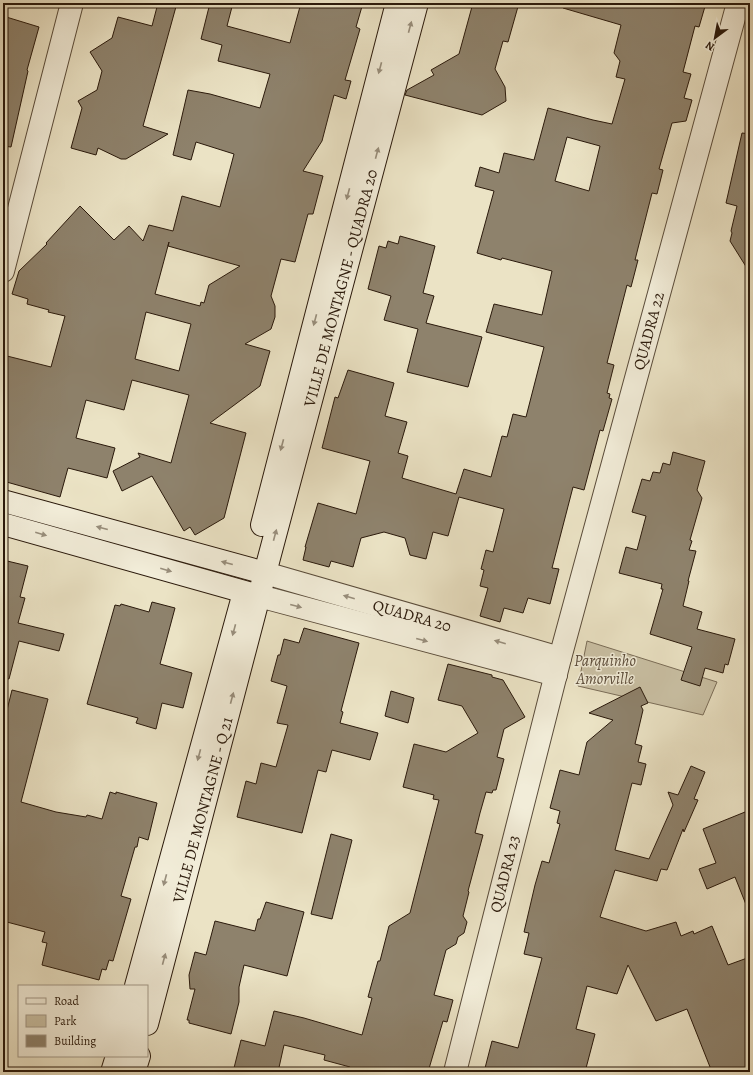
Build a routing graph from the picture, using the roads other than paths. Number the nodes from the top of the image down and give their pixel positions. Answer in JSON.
{"nodes":[{"id":1,"x":72,"y":3,"type":"edge"},
{"id":2,"x":397,"y":3,"type":"edge"},
{"id":3,"x":416,"y":3,"type":"edge"},
{"id":4,"x":738,"y":3,"type":"edge"},
{"id":5,"x":3,"y":270,"type":"edge"},
{"id":6,"x":3,"y":501,"type":"edge"},
{"id":7,"x":3,"y":524,"type":"edge"},
{"id":8,"x":257,"y":571,"type":"junction"},
{"id":9,"x":252,"y":594,"type":"junction"},
{"id":10,"x":558,"y":667,"type":"junction"},
{"id":11,"x":136,"y":985,"type":"edge"},
{"id":12,"x":148,"y":1020,"type":"edge"},
{"id":13,"x":117,"y":1057,"type":"edge"},
{"id":14,"x":139,"y":1057,"type":"edge"},
{"id":15,"x":112,"y":1072,"type":"edge"},
{"id":16,"x":134,"y":1072,"type":"edge"},
{"id":17,"x":455,"y":1072,"type":"edge"}],
"edges":[{"from":1,"to":5,"type":"street"},
{"from":2,"to":8,"type":"street","name":"VILLE DE MONTAGNE - QUADRA 20","one_way":true},
{"from":8,"to":3,"type":"street","name":"VILLE DE MONTAGNE - QUADRA 20","one_way":true},
{"from":4,"to":10,"type":"street","name":"QUADRA 22"},
{"from":8,"to":6,"type":"street","one_way":true},
{"from":7,"to":9,"type":"street","one_way":true},
{"from":8,"to":9,"type":"street","name":"VILLE DE MONTAGNE - QUADRA 20"},
{"from":10,"to":8,"type":"street","name":"QUADRA 20","one_way":true},
{"from":9,"to":10,"type":"street","name":"QUADRA 20","one_way":true},
{"from":9,"to":11,"type":"street","one_way":true},
{"from":12,"to":9,"type":"street","name":"VILLE DE MONTAGNE - Q 21","one_way":true},
{"from":10,"to":17,"type":"street","name":"QUADRA 23"},
{"from":13,"to":15,"type":"street"},
{"from":14,"to":16,"type":"street"}]}
